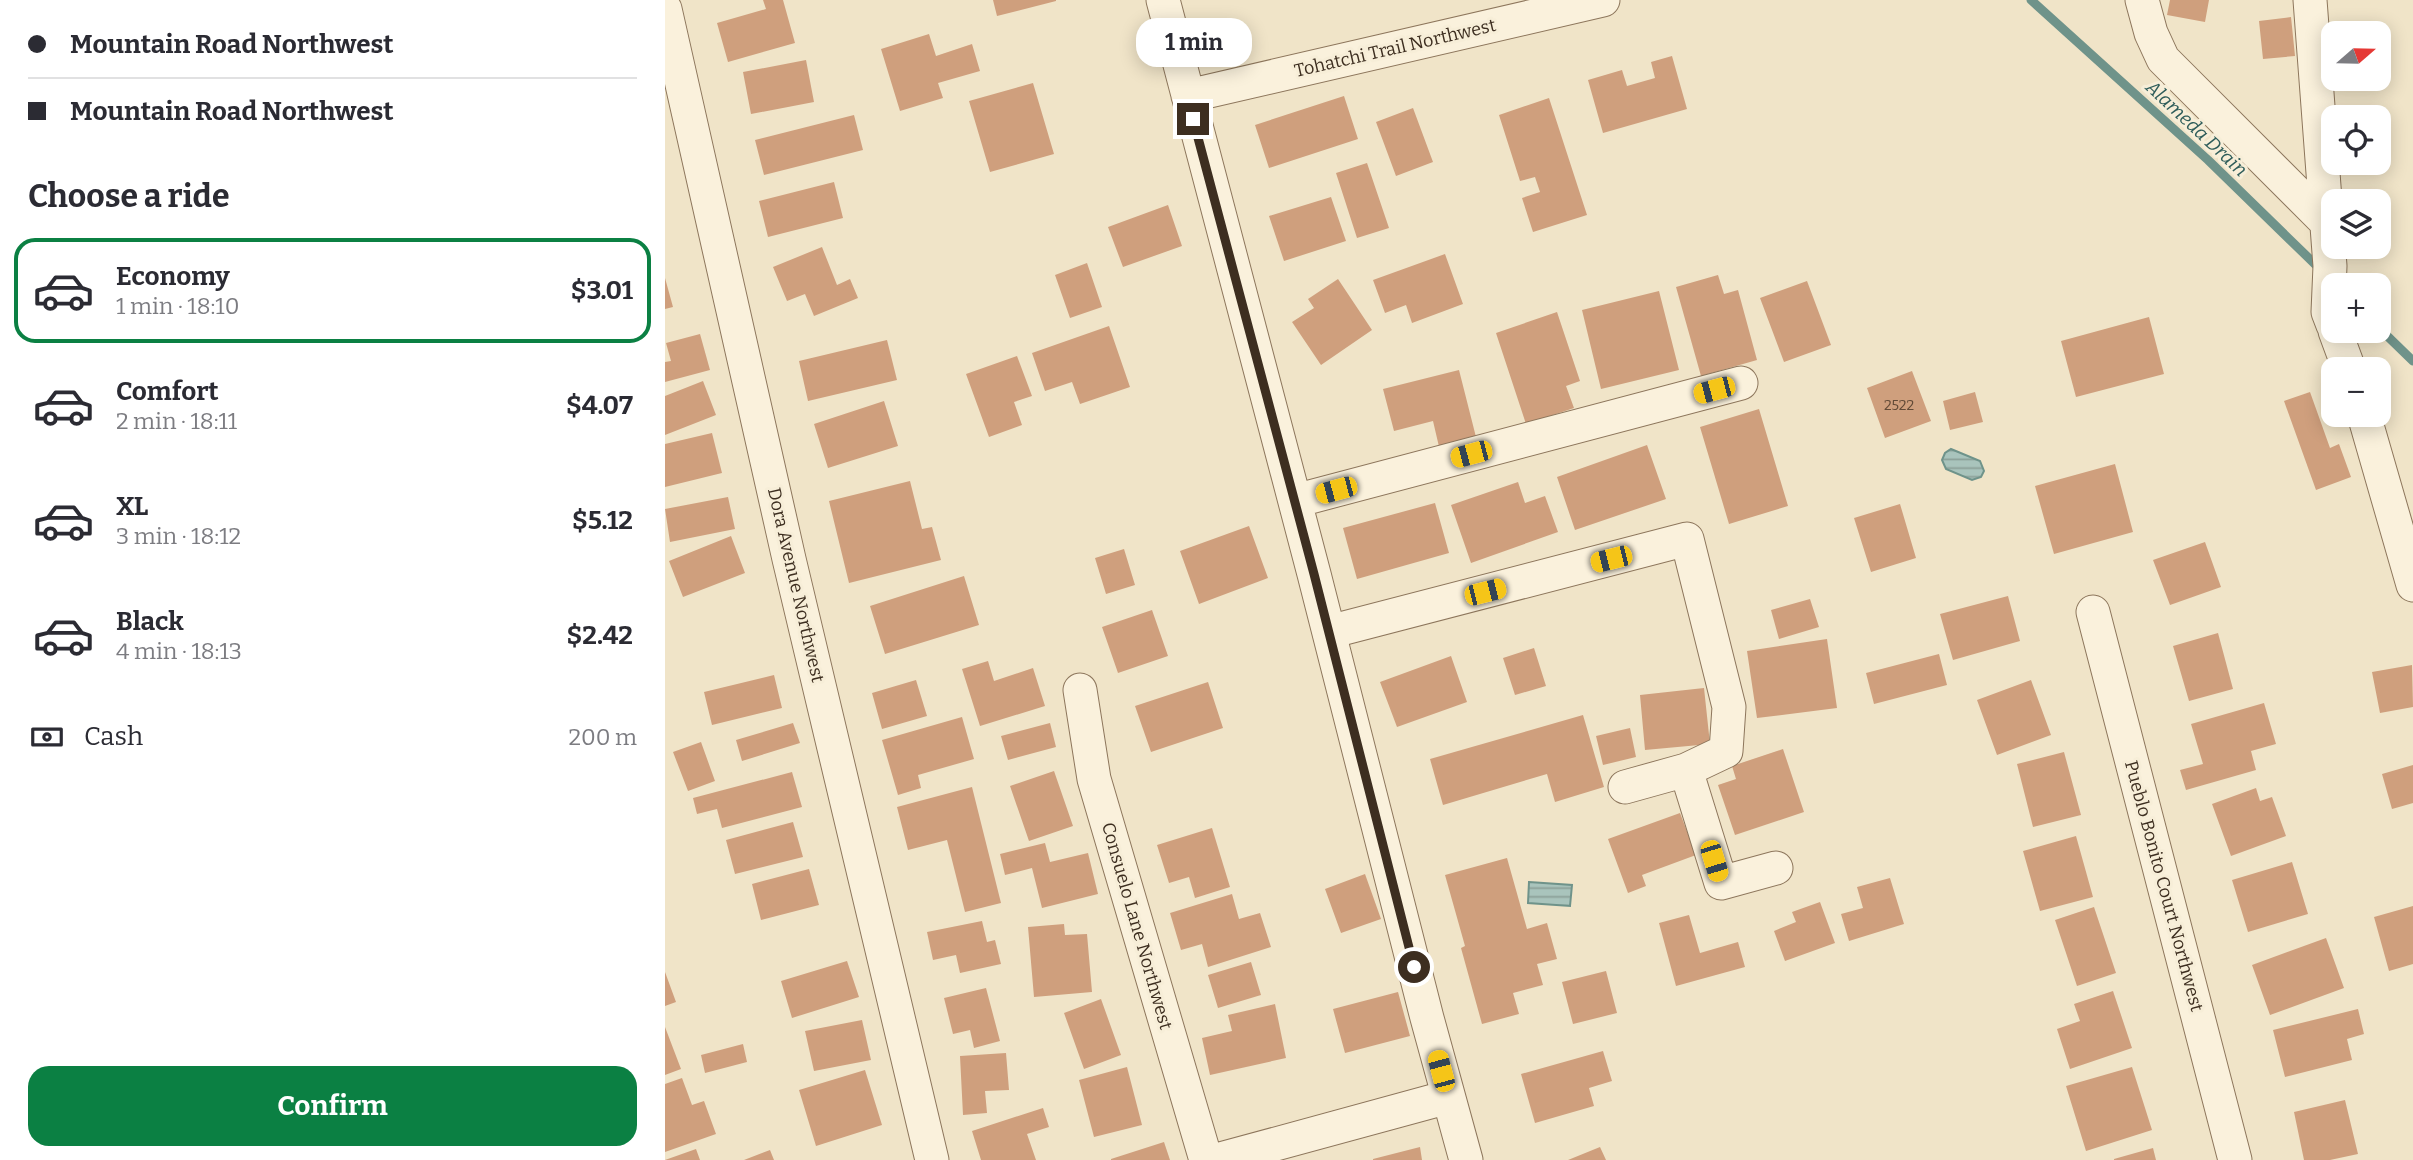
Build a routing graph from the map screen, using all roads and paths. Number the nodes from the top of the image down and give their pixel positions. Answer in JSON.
{"nodes":[{"id":1,"x":1163,"y":0,"type":"edge"},
{"id":2,"x":1603,"y":0,"type":"edge"},
{"id":3,"x":2142,"y":0,"type":"edge"},
{"id":4,"x":2310,"y":0,"type":"edge"},
{"id":5,"x":665,"y":9,"type":"edge"},
{"id":6,"x":1188,"y":96,"type":"junction"},
{"id":7,"x":2324,"y":189,"type":"edge"},
{"id":8,"x":2321,"y":217,"type":"edge"},
{"id":9,"x":1741,"y":383,"type":"dead end"},
{"id":10,"x":2367,"y":427,"type":"edge"},
{"id":11,"x":1295,"y":500,"type":"junction"},
{"id":12,"x":2413,"y":585,"type":"edge"},
{"id":13,"x":2093,"y":612,"type":"dead end"},
{"id":14,"x":1329,"y":632,"type":"junction"},
{"id":15,"x":1080,"y":690,"type":"dead end"},
{"id":16,"x":1686,"y":771,"type":"junction"},
{"id":17,"x":1625,"y":787,"type":"dead end"},
{"id":18,"x":1776,"y":869,"type":"dead end"},
{"id":19,"x":1448,"y":1097,"type":"junction"},
{"id":20,"x":932,"y":1160,"type":"edge"},
{"id":21,"x":1206,"y":1160,"type":"edge"},
{"id":22,"x":1217,"y":1160,"type":"edge"},
{"id":23,"x":1466,"y":1160,"type":"edge"},
{"id":24,"x":2235,"y":1160,"type":"edge"}],
"edges":[{"from":1,"to":6,"type":"street"},
{"from":2,"to":6,"type":"street","name":"Tohatchi Trail Northwest"},
{"from":3,"to":8,"type":"street"},
{"from":4,"to":7,"type":"street"},
{"from":5,"to":20,"type":"street","name":"Dora Avenue Northwest"},
{"from":6,"to":11,"type":"street"},
{"from":9,"to":11,"type":"street"},
{"from":10,"to":12,"type":"street"},
{"from":11,"to":14,"type":"street"},
{"from":13,"to":24,"type":"street","name":"Pueblo Bonito Court Northwest"},
{"from":14,"to":16,"type":"street"},
{"from":14,"to":19,"type":"street"},
{"from":15,"to":21,"type":"street","name":"Consuelo Lane Northwest"},
{"from":16,"to":17,"type":"street"},
{"from":16,"to":18,"type":"street"},
{"from":19,"to":22,"type":"street"},
{"from":19,"to":23,"type":"street"}]}
